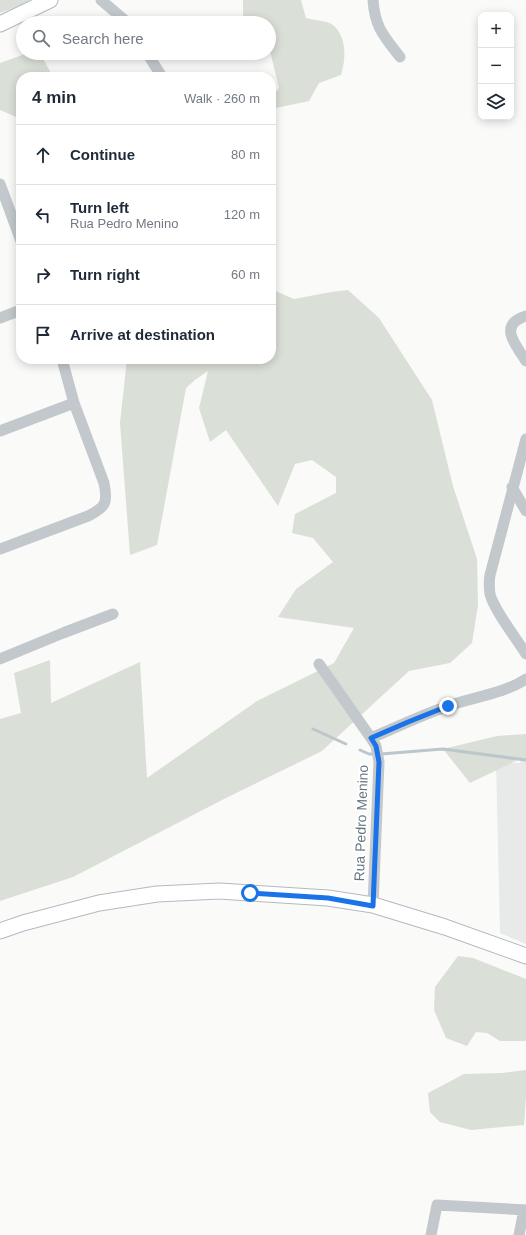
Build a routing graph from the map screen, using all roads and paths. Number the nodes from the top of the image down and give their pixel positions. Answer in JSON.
{"nodes":[{"id":1,"x":50,"y":0,"type":"edge"},
{"id":2,"x":101,"y":0,"type":"edge"},
{"id":3,"x":373,"y":0,"type":"edge"},
{"id":4,"x":16,"y":16,"type":"edge"},
{"id":5,"x":17,"y":16,"type":"edge"},
{"id":6,"x":120,"y":16,"type":"edge"},
{"id":7,"x":0,"y":24,"type":"edge"},
{"id":8,"x":400,"y":58,"type":"dead end"},
{"id":9,"x":151,"y":60,"type":"edge"},
{"id":10,"x":159,"y":72,"type":"edge"},
{"id":11,"x":0,"y":184,"type":"edge"},
{"id":12,"x":16,"y":227,"type":"edge"},
{"id":13,"x":16,"y":312,"type":"edge"},
{"id":14,"x":526,"y":316,"type":"edge"},
{"id":15,"x":0,"y":318,"type":"edge"},
{"id":16,"x":526,"y":361,"type":"edge"},
{"id":17,"x":63,"y":364,"type":"edge"},
{"id":18,"x":74,"y":403,"type":"junction"},
{"id":19,"x":0,"y":431,"type":"edge"},
{"id":20,"x":526,"y":439,"type":"edge"},
{"id":21,"x":512,"y":486,"type":"junction"},
{"id":22,"x":526,"y":511,"type":"edge"},
{"id":23,"x":0,"y":549,"type":"edge"},
{"id":24,"x":113,"y":614,"type":"dead end"},
{"id":25,"x":526,"y":654,"type":"edge"},
{"id":26,"x":1,"y":656,"type":"edge"},
{"id":27,"x":319,"y":664,"type":"dead end"},
{"id":28,"x":526,"y":679,"type":"edge"},
{"id":29,"x":374,"y":742,"type":"junction"},
{"id":30,"x":373,"y":906,"type":"junction"},
{"id":31,"x":0,"y":931,"type":"edge"},
{"id":32,"x":526,"y":956,"type":"edge"},
{"id":33,"x":525,"y":1210,"type":"edge"},
{"id":34,"x":431,"y":1235,"type":"edge"},
{"id":35,"x":518,"y":1235,"type":"edge"}],
"edges":[{"from":1,"to":5,"type":"street"},
{"from":2,"to":6,"type":"street"},
{"from":3,"to":8,"type":"street"},
{"from":4,"to":7,"type":"street"},
{"from":9,"to":10,"type":"street"},
{"from":11,"to":12,"type":"street"},
{"from":13,"to":15,"type":"street"},
{"from":14,"to":16,"type":"street"},
{"from":17,"to":18,"type":"street"},
{"from":18,"to":19,"type":"street"},
{"from":18,"to":23,"type":"street"},
{"from":20,"to":21,"type":"street"},
{"from":21,"to":22,"type":"street"},
{"from":21,"to":25,"type":"street"},
{"from":24,"to":26,"type":"street"},
{"from":27,"to":29,"type":"street","name":"Rua Pedro Menino"},
{"from":28,"to":29,"type":"street"},
{"from":29,"to":30,"type":"street","name":"Rua Pedro Menino"},
{"from":30,"to":31,"type":"street"},
{"from":30,"to":32,"type":"street"},
{"from":33,"to":34,"type":"street"},
{"from":33,"to":35,"type":"street"}]}
